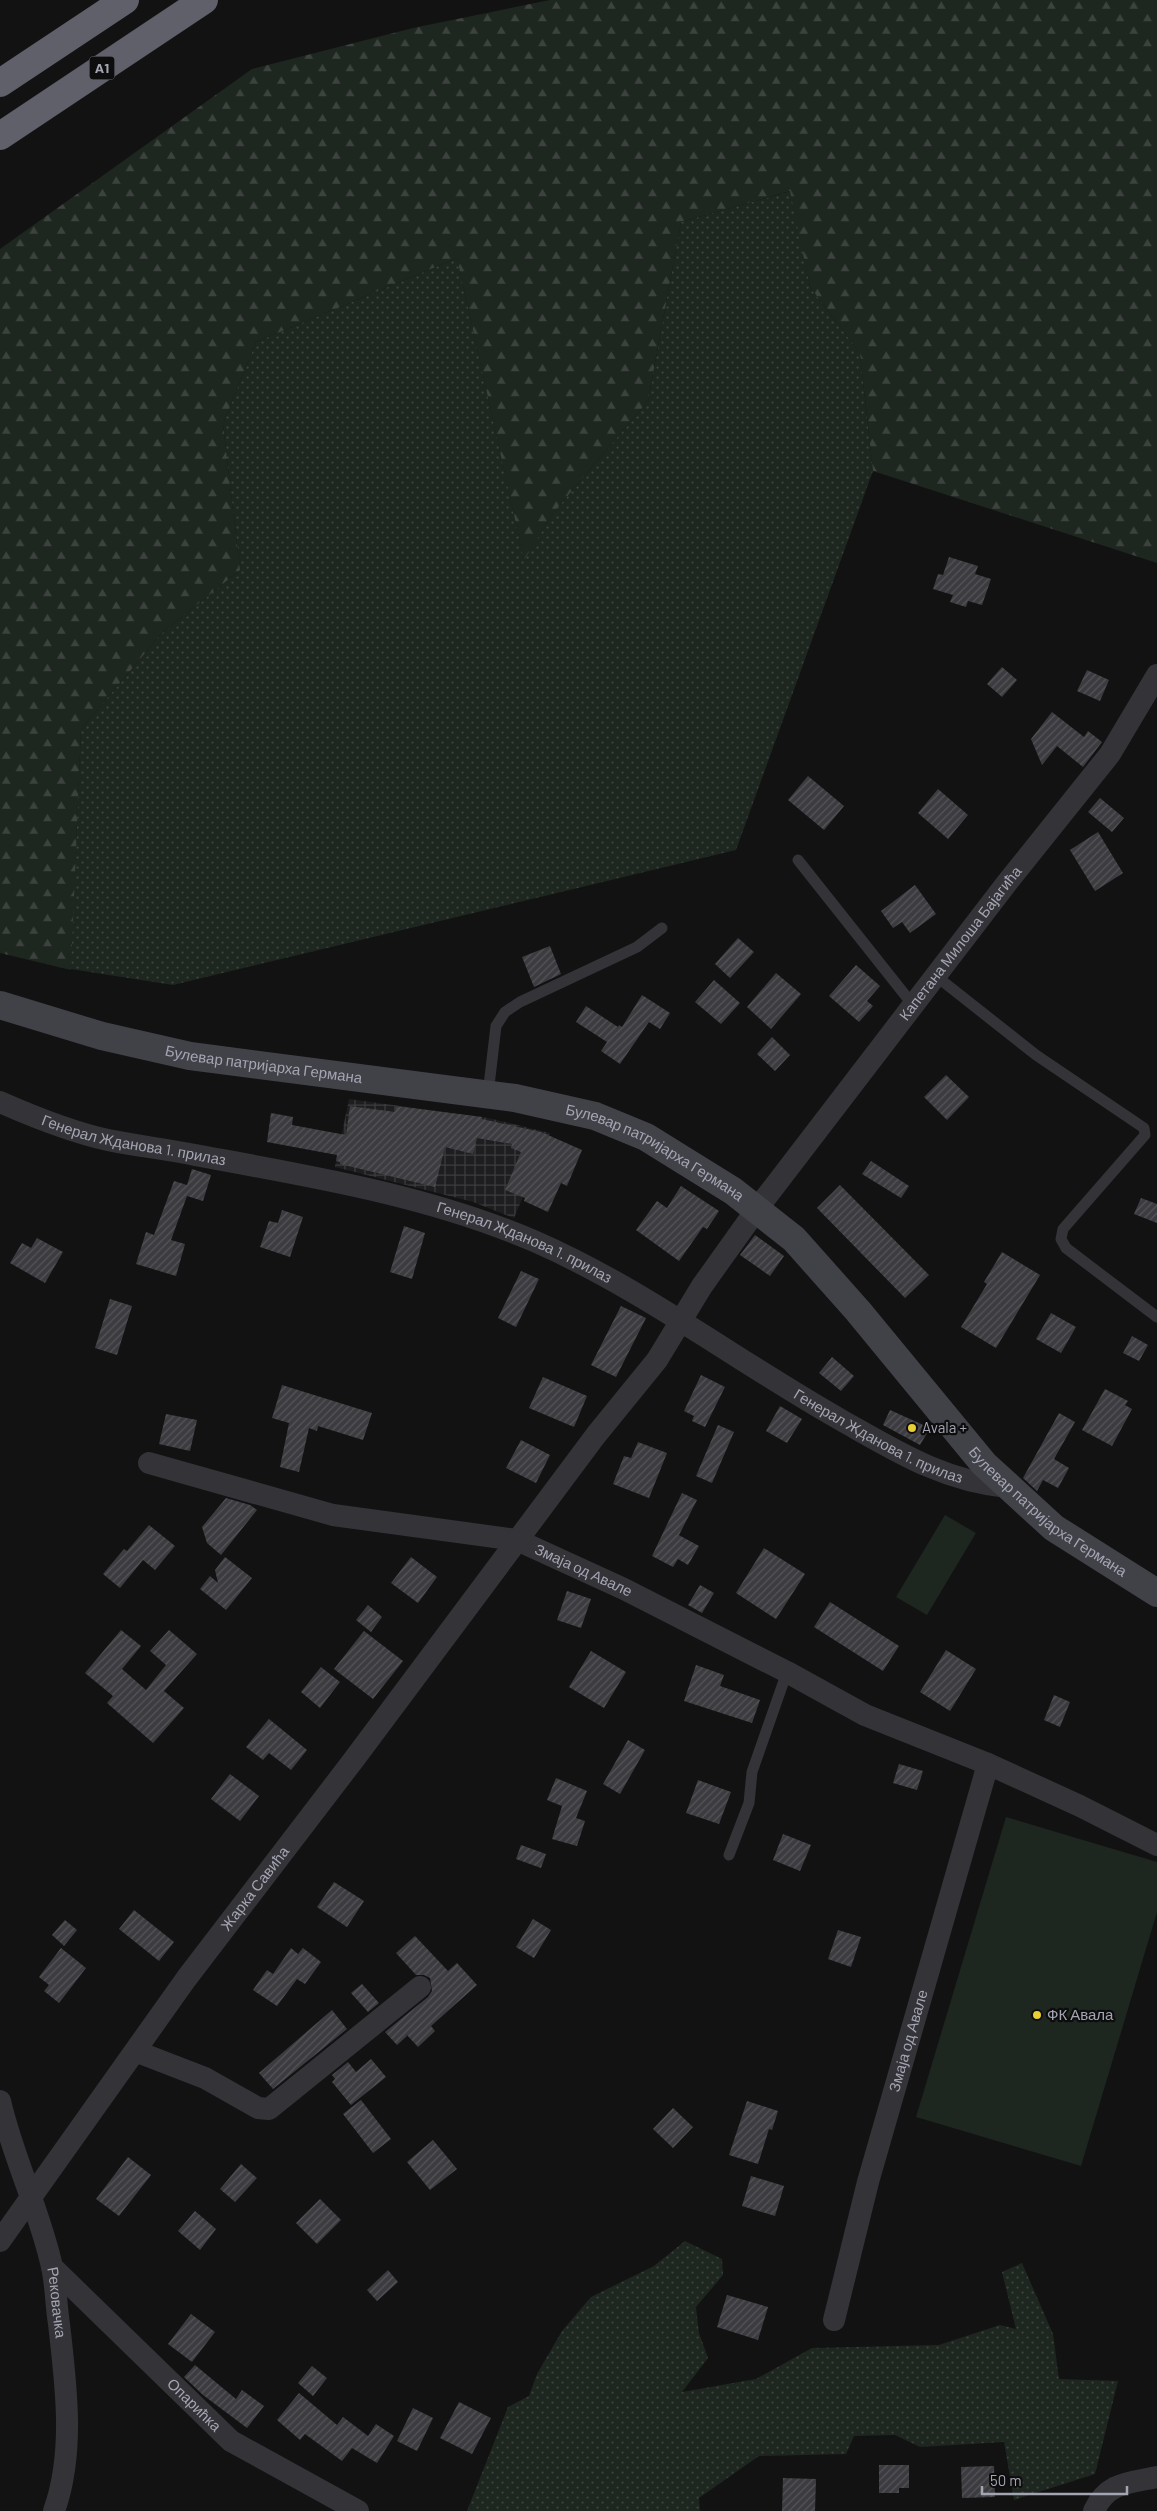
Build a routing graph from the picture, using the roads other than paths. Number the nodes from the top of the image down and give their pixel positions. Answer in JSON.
{"nodes":[{"id":1,"x":125,"y":0,"type":"edge"},
{"id":2,"x":204,"y":0,"type":"edge"},
{"id":3,"x":0,"y":84,"type":"edge"},
{"id":4,"x":0,"y":136,"type":"edge"},
{"id":5,"x":1157,"y":674,"type":"edge"},
{"id":6,"x":798,"y":860,"type":"dead end"},
{"id":7,"x":662,"y":928,"type":"dead end"},
{"id":8,"x":936,"y":976,"type":"junction"},
{"id":9,"x":0,"y":1005,"type":"edge"},
{"id":10,"x":914,"y":1005,"type":"junction"},
{"id":11,"x":488,"y":1094,"type":"junction"},
{"id":12,"x":0,"y":1102,"type":"edge"},
{"id":13,"x":757,"y":1209,"type":"junction"},
{"id":14,"x":1157,"y":1317,"type":"edge"},
{"id":15,"x":680,"y":1321,"type":"junction"},
{"id":16,"x":149,"y":1463,"type":"dead end"},
{"id":17,"x":1007,"y":1487,"type":"junction"},
{"id":18,"x":517,"y":1540,"type":"junction"},
{"id":19,"x":1157,"y":1593,"type":"edge"},
{"id":20,"x":786,"y":1672,"type":"junction"},
{"id":21,"x":988,"y":1764,"type":"junction"},
{"id":22,"x":1157,"y":1845,"type":"edge"},
{"id":23,"x":729,"y":1855,"type":"dead end"},
{"id":24,"x":420,"y":1987,"type":"dead end"},
{"id":25,"x":135,"y":2051,"type":"junction"},
{"id":26,"x":0,"y":2101,"type":"edge"},
{"id":27,"x":31,"y":2200,"type":"junction"},
{"id":28,"x":0,"y":2241,"type":"edge"},
{"id":29,"x":52,"y":2267,"type":"junction"},
{"id":30,"x":834,"y":2320,"type":"dead end"},
{"id":31,"x":1157,"y":2477,"type":"edge"},
{"id":32,"x":54,"y":2511,"type":"edge"},
{"id":33,"x":358,"y":2511,"type":"edge"},
{"id":34,"x":1094,"y":2511,"type":"edge"}],
"edges":[{"from":1,"to":3,"type":"highway"},
{"from":2,"to":4,"type":"highway","number":"A1"},
{"from":5,"to":8,"type":"street","name":"Капетана Милоша Бајагића"},
{"from":6,"to":10,"type":"lane"},
{"from":7,"to":11,"type":"lane"},
{"from":8,"to":10,"type":"street","name":"Капетана Милоша Бајагића"},
{"from":8,"to":14,"type":"lane"},
{"from":9,"to":11,"type":"main road","name":"Булевар патријарха Германа"},
{"from":10,"to":13,"type":"street","name":"Капетана Милоша Бајагића"},
{"from":11,"to":13,"type":"main road","name":"Булевар патријарха Германа"},
{"from":12,"to":15,"type":"street","name":"Генерал Жданова 1. прилаз"},
{"from":13,"to":15,"type":"street","name":"Капетана Милоша Бајагића"},
{"from":13,"to":17,"type":"main road","name":"Булевар патријарха Германа"},
{"from":15,"to":17,"type":"street","name":"Генерал Жданова 1. прилаз"},
{"from":15,"to":18,"type":"street","name":"Жарка Савића"},
{"from":16,"to":18,"type":"street","name":"Змаја од Авале"},
{"from":17,"to":19,"type":"main road","name":"Булевар патријарха Германа"},
{"from":18,"to":20,"type":"street","name":"Змаја од Авале"},
{"from":18,"to":25,"type":"street","name":"Жарка Савића"},
{"from":20,"to":21,"type":"street","name":"Змаја од Авале"},
{"from":20,"to":23,"type":"lane"},
{"from":21,"to":22,"type":"street","name":"Змаја од Авале"},
{"from":21,"to":30,"type":"street","name":"Змаја од Авале"},
{"from":24,"to":25,"type":"street"},
{"from":25,"to":27,"type":"street","name":"Жарка Савића"},
{"from":26,"to":27,"type":"street","name":"Рековачка"},
{"from":27,"to":28,"type":"street","name":"Жарка Савића"},
{"from":27,"to":29,"type":"street","name":"Рековачка"},
{"from":29,"to":32,"type":"street","name":"Рековачка"},
{"from":29,"to":33,"type":"street","name":"Опарићка"},
{"from":31,"to":34,"type":"street"}]}
